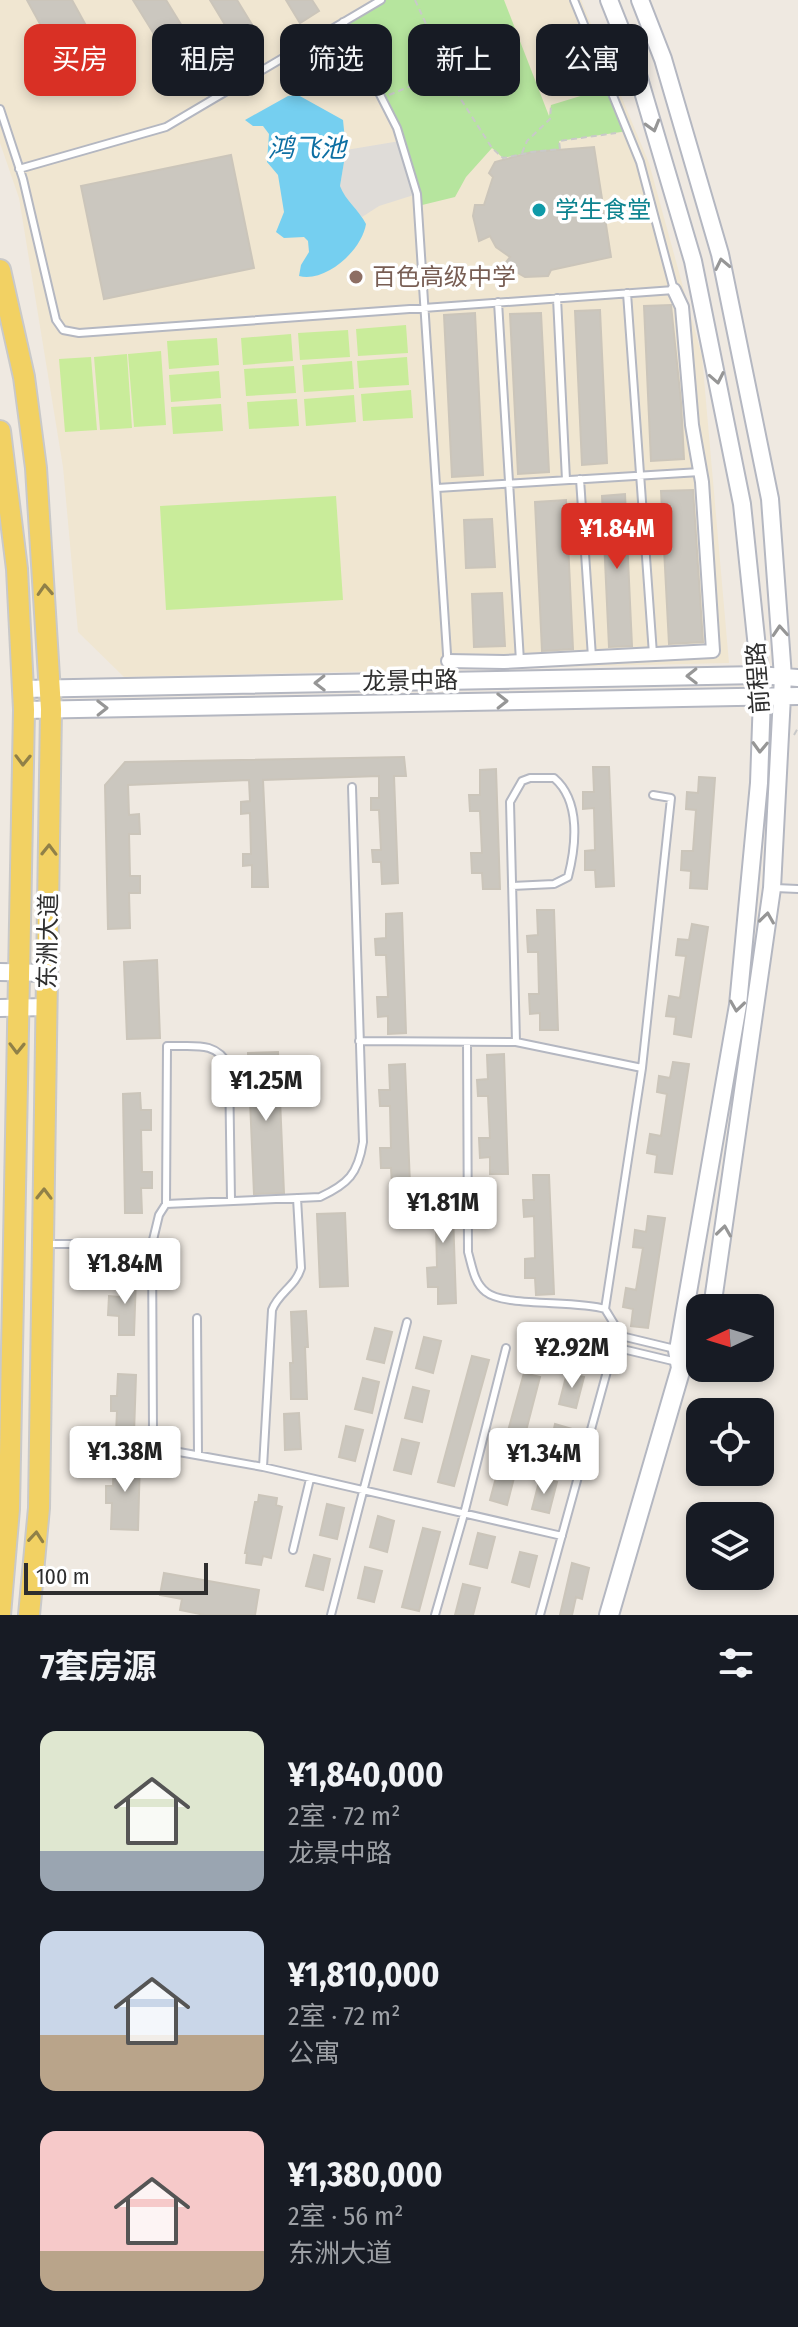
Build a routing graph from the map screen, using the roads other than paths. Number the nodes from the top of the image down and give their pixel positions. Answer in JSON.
{"nodes":[{"id":1,"x":381,"y":0,"type":"edge"},
{"id":2,"x":574,"y":0,"type":"edge"},
{"id":3,"x":609,"y":0,"type":"edge"},
{"id":4,"x":640,"y":0,"type":"edge"},
{"id":5,"x":343,"y":22,"type":"junction"},
{"id":6,"x":0,"y":109,"type":"edge"},
{"id":7,"x":19,"y":169,"type":"junction"},
{"id":8,"x":0,"y":270,"type":"edge"},
{"id":9,"x":674,"y":290,"type":"junction"},
{"id":10,"x":627,"y":293,"type":"junction"},
{"id":11,"x":557,"y":298,"type":"junction"},
{"id":12,"x":498,"y":302,"type":"junction"},
{"id":13,"x":426,"y":307,"type":"junction"},
{"id":14,"x":0,"y":431,"type":"edge"},
{"id":15,"x":700,"y":472,"type":"junction"},
{"id":16,"x":641,"y":476,"type":"junction"},
{"id":17,"x":580,"y":479,"type":"junction"},
{"id":18,"x":566,"y":480,"type":"junction"},
{"id":19,"x":509,"y":484,"type":"junction"},
{"id":20,"x":437,"y":488,"type":"junction"},
{"id":21,"x":653,"y":654,"type":"junction"},
{"id":22,"x":592,"y":657,"type":"junction"},
{"id":23,"x":520,"y":661,"type":"junction"},
{"id":24,"x":448,"y":665,"type":"joint"},
{"id":25,"x":760,"y":675,"type":"junction"},
{"id":26,"x":791,"y":678,"type":"edge"},
{"id":27,"x":22,"y":689,"type":"junction"},
{"id":28,"x":762,"y":696,"type":"junction"},
{"id":29,"x":791,"y":697,"type":"edge"},
{"id":30,"x":51,"y":699,"type":"junction"},
{"id":31,"x":24,"y":710,"type":"junction"},
{"id":32,"x":352,"y":787,"type":"dead end"},
{"id":33,"x":653,"y":795,"type":"dead end"},
{"id":34,"x":512,"y":886,"type":"junction"},
{"id":35,"x":772,"y":888,"type":"junction"},
{"id":36,"x":798,"y":889,"type":"edge"},
{"id":37,"x":9,"y":972,"type":"edge"},
{"id":38,"x":47,"y":973,"type":"junction"},
{"id":39,"x":47,"y":1007,"type":"junction"},
{"id":40,"x":9,"y":1008,"type":"edge"},
{"id":41,"x":359,"y":1041,"type":"junction"},
{"id":42,"x":467,"y":1042,"type":"junction"},
{"id":43,"x":516,"y":1042,"type":"junction"},
{"id":44,"x":642,"y":1068,"type":"junction"},
{"id":45,"x":297,"y":1198,"type":"junction"},
{"id":46,"x":231,"y":1200,"type":"junction"},
{"id":47,"x":166,"y":1204,"type":"junction"},
{"id":48,"x":43,"y":1244,"type":"junction"},
{"id":49,"x":152,"y":1244,"type":"junction"},
{"id":50,"x":714,"y":1294,"type":"edge"},
{"id":51,"x":605,"y":1309,"type":"junction"},
{"id":52,"x":197,"y":1318,"type":"dead end"},
{"id":53,"x":407,"y":1322,"type":"dead end"},
{"id":54,"x":617,"y":1335,"type":"junction"},
{"id":55,"x":614,"y":1347,"type":"junction"},
{"id":56,"x":506,"y":1348,"type":"dead end"},
{"id":57,"x":686,"y":1356,"type":"edge"},
{"id":58,"x":680,"y":1360,"type":"junction"},
{"id":59,"x":198,"y":1455,"type":"junction"},
{"id":60,"x":263,"y":1467,"type":"junction"},
{"id":61,"x":310,"y":1479,"type":"junction"},
{"id":62,"x":365,"y":1491,"type":"junction"},
{"id":63,"x":464,"y":1514,"type":"junction"},
{"id":64,"x":562,"y":1536,"type":"junction"},
{"id":65,"x":293,"y":1550,"type":"dead end"},
{"id":66,"x":2,"y":1574,"type":"edge"},
{"id":67,"x":0,"y":1615,"type":"edge"},
{"id":68,"x":29,"y":1615,"type":"edge"},
{"id":69,"x":331,"y":1615,"type":"edge"},
{"id":70,"x":435,"y":1615,"type":"edge"},
{"id":71,"x":540,"y":1615,"type":"edge"},
{"id":72,"x":609,"y":1615,"type":"edge"}],
"edges":[{"from":1,"to":5,"type":"lane"},
{"from":2,"to":9,"type":"lane"},
{"from":3,"to":25,"type":"street","name":"前程路","one_way":true},
{"from":26,"to":4,"type":"street","name":"前程路","one_way":true},
{"from":5,"to":7,"type":"lane"},
{"from":5,"to":13,"type":"lane"},
{"from":6,"to":7,"type":"lane"},
{"from":7,"to":13,"type":"lane"},
{"from":30,"to":8,"type":"main road","name":"东洲大道","one_way":true},
{"from":9,"to":10,"type":"lane"},
{"from":9,"to":15,"type":"street"},
{"from":10,"to":11,"type":"lane"},
{"from":10,"to":16,"type":"lane"},
{"from":11,"to":12,"type":"lane"},
{"from":11,"to":18,"type":"lane"},
{"from":12,"to":13,"type":"lane"},
{"from":12,"to":19,"type":"lane"},
{"from":13,"to":20,"type":"lane"},
{"from":14,"to":27,"type":"main road","name":"东洲大道"},
{"from":15,"to":16,"type":"lane"},
{"from":15,"to":21,"type":"street"},
{"from":16,"to":17,"type":"lane"},
{"from":16,"to":21,"type":"lane"},
{"from":17,"to":18,"type":"lane"},
{"from":17,"to":22,"type":"lane"},
{"from":18,"to":19,"type":"lane"},
{"from":19,"to":20,"type":"lane"},
{"from":19,"to":23,"type":"lane"},
{"from":20,"to":24,"type":"lane"},
{"from":21,"to":22,"type":"street"},
{"from":22,"to":23,"type":"street"},
{"from":23,"to":24,"type":"street"},
{"from":25,"to":26,"type":"street","name":"龙景中路"},
{"from":25,"to":28,"type":"street","name":"前程路"},
{"from":25,"to":30,"type":"street","name":"龙景中路","one_way":true},
{"from":26,"to":29,"type":"street","name":"前程路"},
{"from":27,"to":30,"type":"street","name":"龙景中路"},
{"from":27,"to":31,"type":"main road","name":"东洲大道"},
{"from":28,"to":29,"type":"street","name":"龙景中路"},
{"from":30,"to":28,"type":"street","name":"龙景中路","one_way":true},
{"from":28,"to":58,"type":"street","name":"前程路","one_way":true},
{"from":29,"to":35,"type":"street","name":"前程路"},
{"from":30,"to":31,"type":"street","name":"龙景中路"},
{"from":38,"to":30,"type":"main road","name":"东洲大道","one_way":true},
{"from":31,"to":37,"type":"main road","name":"东洲大道","one_way":true},
{"from":32,"to":41,"type":"lane"},
{"from":33,"to":44,"type":"lane"},
{"from":34,"to":34,"type":"lane"},
{"from":34,"to":43,"type":"lane"},
{"from":35,"to":36,"type":"lane"},
{"from":50,"to":35,"type":"street","name":"前程路","one_way":true},
{"from":37,"to":38,"type":"street"},
{"from":37,"to":40,"type":"main road","name":"东洲大道"},
{"from":38,"to":39,"type":"main road","name":"东洲大道"},
{"from":39,"to":40,"type":"street"},
{"from":48,"to":39,"type":"main road","name":"东洲大道","one_way":true},
{"from":40,"to":66,"type":"main road","name":"东洲大道","one_way":true},
{"from":41,"to":42,"type":"lane"},
{"from":41,"to":45,"type":"lane"},
{"from":42,"to":43,"type":"lane"},
{"from":42,"to":51,"type":"lane"},
{"from":43,"to":44,"type":"lane"},
{"from":44,"to":51,"type":"lane"},
{"from":45,"to":46,"type":"lane"},
{"from":45,"to":60,"type":"lane"},
{"from":46,"to":47,"type":"lane"},
{"from":46,"to":47,"type":"lane"},
{"from":47,"to":49,"type":"lane"},
{"from":48,"to":49,"type":"lane"},
{"from":68,"to":48,"type":"main road","name":"东洲大道","one_way":true},
{"from":49,"to":59,"type":"lane"},
{"from":51,"to":54,"type":"lane"},
{"from":52,"to":59,"type":"lane"},
{"from":53,"to":62,"type":"lane"},
{"from":54,"to":55,"type":"lane"},
{"from":54,"to":58,"type":"lane"},
{"from":55,"to":58,"type":"lane"},
{"from":55,"to":64,"type":"lane"},
{"from":56,"to":63,"type":"lane"},
{"from":57,"to":58,"type":"main road","name":"前程路"},
{"from":58,"to":72,"type":"main road","name":"前程路"},
{"from":59,"to":60,"type":"lane"},
{"from":60,"to":61,"type":"lane"},
{"from":61,"to":62,"type":"lane"},
{"from":61,"to":65,"type":"lane"},
{"from":62,"to":63,"type":"lane"},
{"from":62,"to":69,"type":"lane"},
{"from":63,"to":64,"type":"lane"},
{"from":63,"to":70,"type":"lane"},
{"from":64,"to":71,"type":"lane"},
{"from":66,"to":67,"type":"main road","name":"东洲大道"}]}
